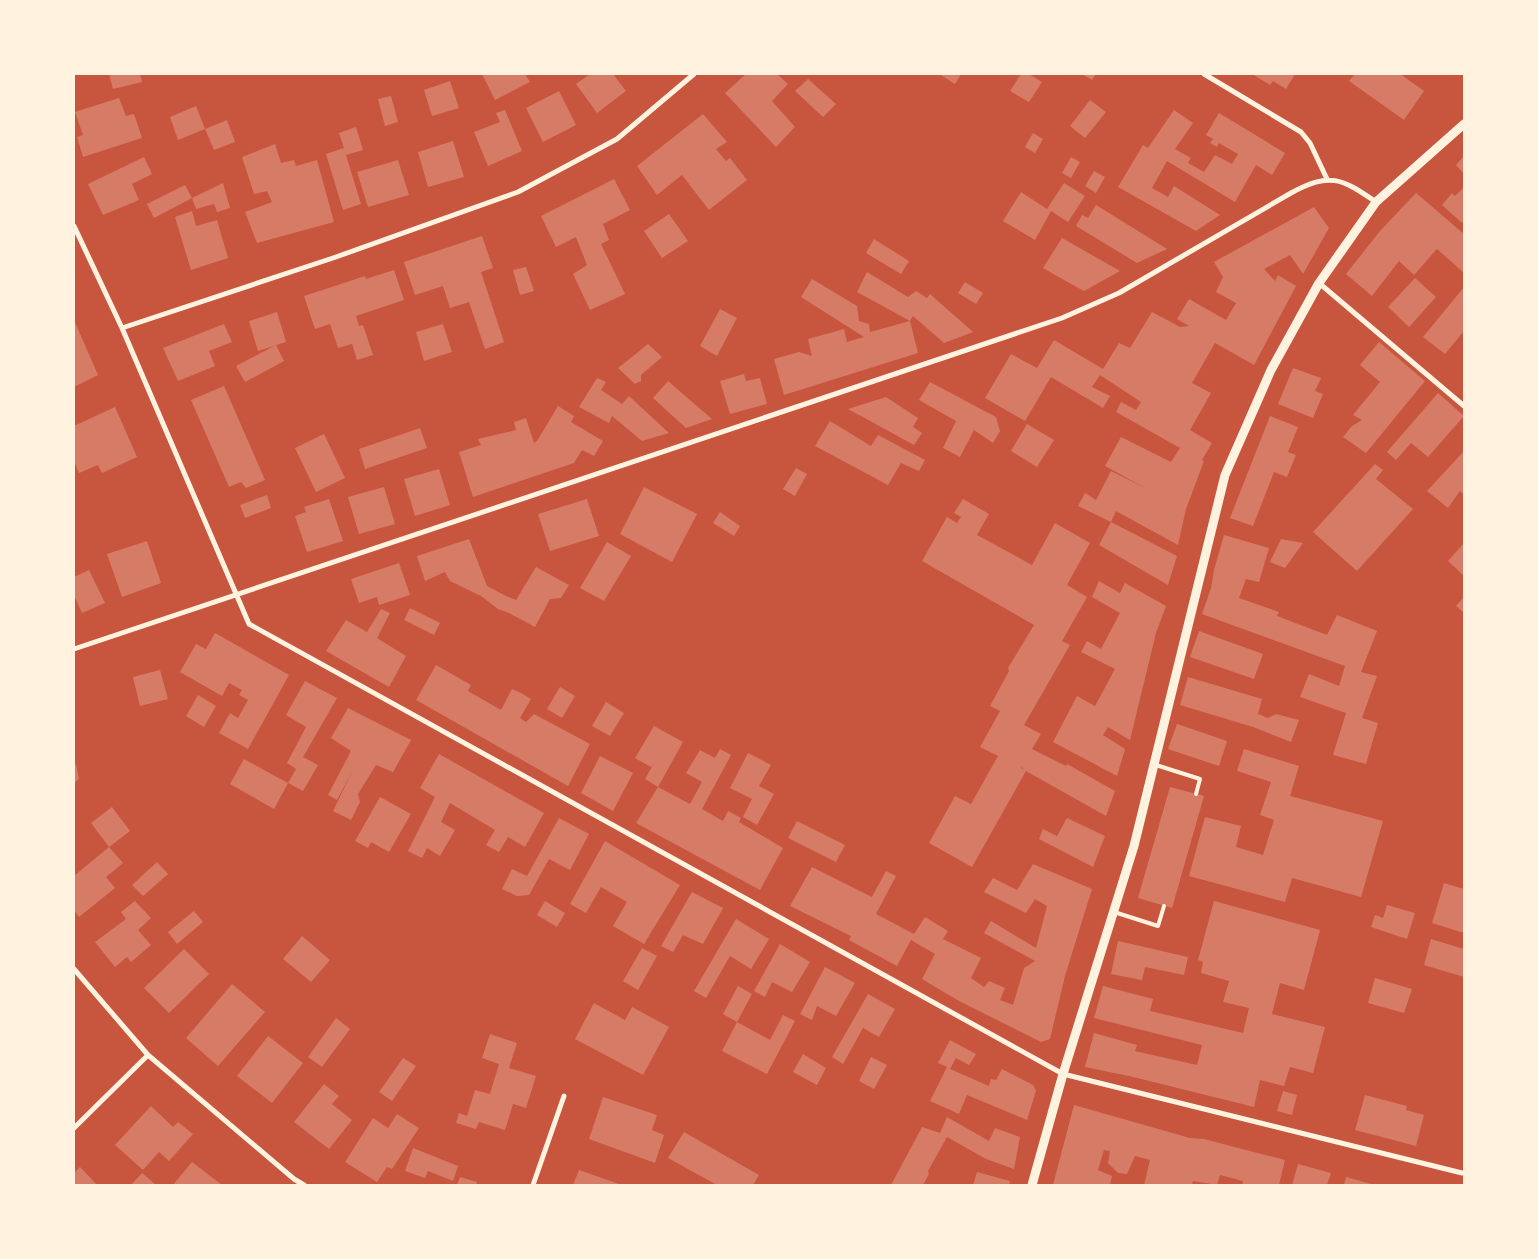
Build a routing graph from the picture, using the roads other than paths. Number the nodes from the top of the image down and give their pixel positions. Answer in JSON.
{"nodes":[{"id":1,"x":694,"y":74,"type":"edge"},
{"id":2,"x":1204,"y":74,"type":"edge"},
{"id":3,"x":1464,"y":124,"type":"edge"},
{"id":4,"x":1327,"y":179,"type":"junction"},
{"id":5,"x":1376,"y":202,"type":"junction"},
{"id":6,"x":74,"y":226,"type":"edge"},
{"id":7,"x":1319,"y":283,"type":"junction"},
{"id":8,"x":122,"y":328,"type":"junction"},
{"id":9,"x":1464,"y":406,"type":"edge"},
{"id":10,"x":238,"y":594,"type":"junction"},
{"id":11,"x":74,"y":649,"type":"edge"},
{"id":12,"x":1154,"y":764,"type":"junction"},
{"id":13,"x":1196,"y":794,"type":"dead end"},
{"id":14,"x":1164,"y":906,"type":"dead end"},
{"id":15,"x":1114,"y":912,"type":"junction"},
{"id":16,"x":74,"y":970,"type":"edge"},
{"id":17,"x":148,"y":1056,"type":"junction"},
{"id":18,"x":1063,"y":1074,"type":"junction"},
{"id":19,"x":564,"y":1096,"type":"dead end"},
{"id":20,"x":74,"y":1128,"type":"edge"},
{"id":21,"x":1462,"y":1173,"type":"dead end"},
{"id":22,"x":304,"y":1185,"type":"edge"},
{"id":23,"x":533,"y":1185,"type":"edge"},
{"id":24,"x":1032,"y":1185,"type":"edge"}],
"edges":[{"from":1,"to":8,"type":"street"},
{"from":2,"to":4,"type":"street"},
{"from":3,"to":5,"type":"street"},
{"from":4,"to":5,"type":"street"},
{"from":4,"to":10,"type":"street"},
{"from":5,"to":7,"type":"street"},
{"from":6,"to":8,"type":"street"},
{"from":7,"to":9,"type":"street"},
{"from":7,"to":12,"type":"street"},
{"from":8,"to":10,"type":"street"},
{"from":10,"to":11,"type":"street"},
{"from":10,"to":18,"type":"street"},
{"from":12,"to":13,"type":"lane"},
{"from":12,"to":15,"type":"street"},
{"from":14,"to":15,"type":"lane"},
{"from":15,"to":18,"type":"street"},
{"from":16,"to":17,"type":"street"},
{"from":17,"to":20,"type":"street"},
{"from":17,"to":22,"type":"street"},
{"from":18,"to":21,"type":"street"},
{"from":18,"to":24,"type":"street"},
{"from":19,"to":23,"type":"street"}]}
